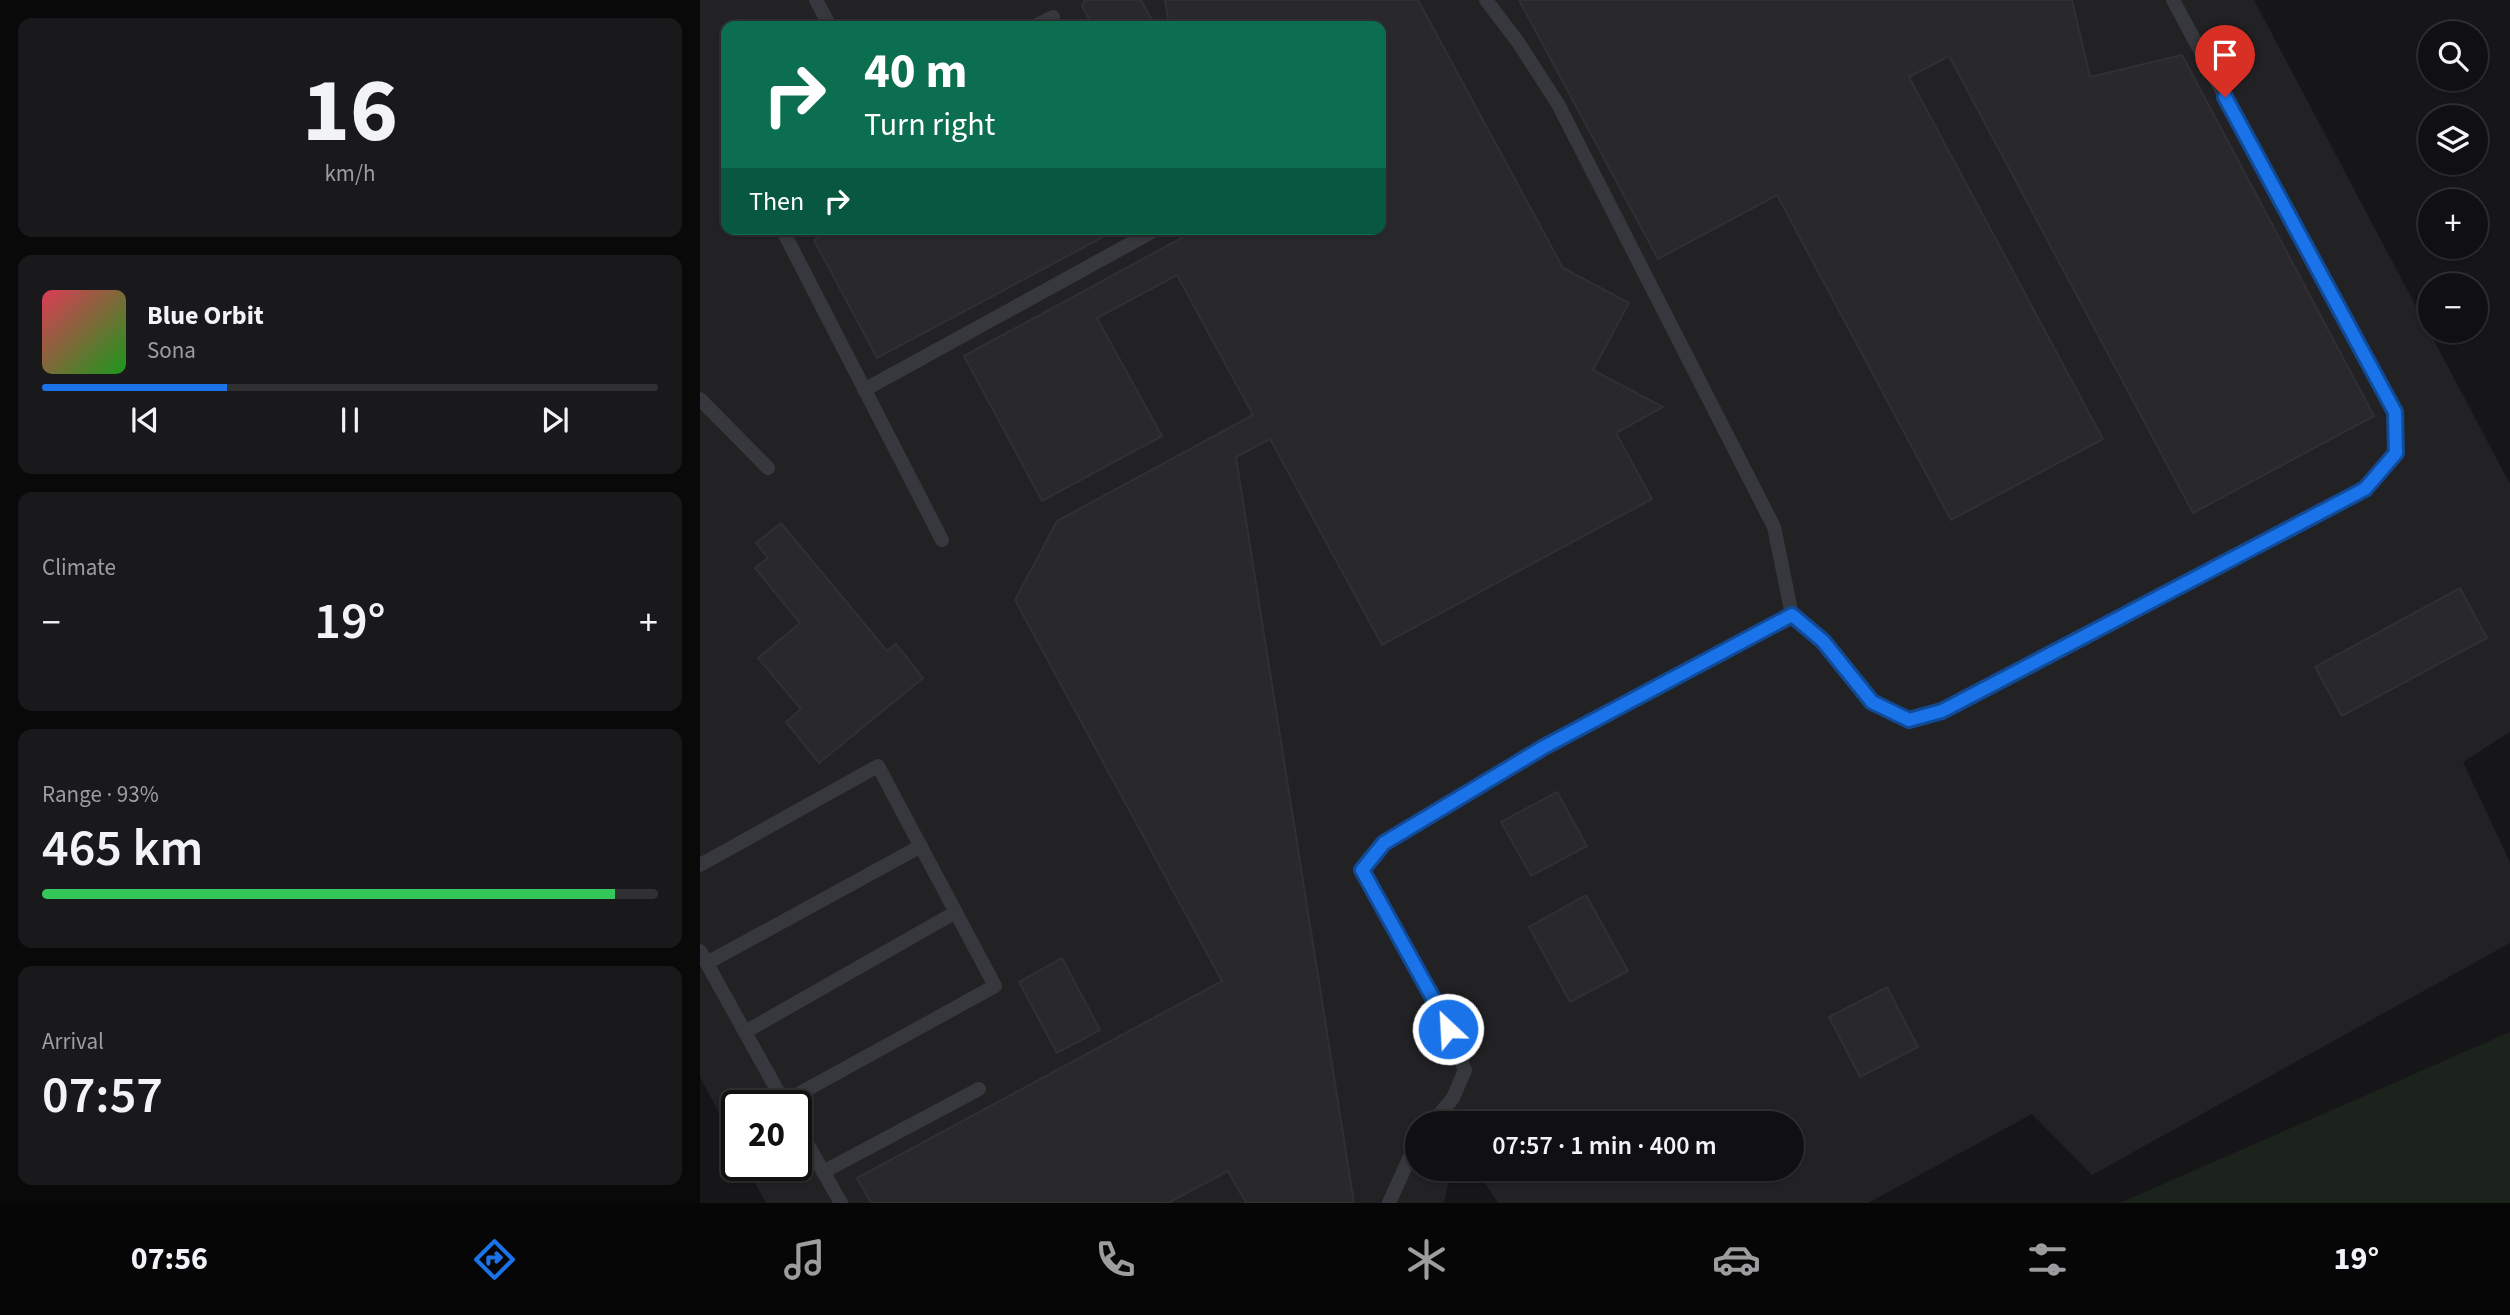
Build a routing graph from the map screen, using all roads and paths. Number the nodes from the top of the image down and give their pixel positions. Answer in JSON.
{"nodes":[{"id":1,"x":816,"y":0,"type":"edge"},
{"id":2,"x":1486,"y":0,"type":"edge"},
{"id":3,"x":2173,"y":0,"type":"edge"},
{"id":4,"x":1053,"y":17,"type":"dead end"},
{"id":5,"x":827,"y":21,"type":"edge"},
{"id":6,"x":1045,"y":21,"type":"edge"},
{"id":7,"x":785,"y":235,"type":"edge"},
{"id":8,"x":1146,"y":235,"type":"edge"},
{"id":9,"x":864,"y":390,"type":"junction"},
{"id":10,"x":700,"y":399,"type":"edge"},
{"id":11,"x":768,"y":468,"type":"dead end"},
{"id":12,"x":942,"y":540,"type":"dead end"},
{"id":13,"x":1792,"y":615,"type":"junction"},
{"id":14,"x":921,"y":846,"type":"junction"},
{"id":15,"x":700,"y":865,"type":"edge"},
{"id":16,"x":956,"y":912,"type":"junction"},
{"id":17,"x":703,"y":957,"type":"edge"},
{"id":18,"x":745,"y":1032,"type":"junction"},
{"id":19,"x":979,"y":1089,"type":"dead end"},
{"id":20,"x":777,"y":1090,"type":"edge"},
{"id":21,"x":810,"y":1090,"type":"edge"},
{"id":22,"x":1442,"y":1111,"type":"edge"},
{"id":23,"x":812,"y":1152,"type":"edge"},
{"id":24,"x":1405,"y":1166,"type":"edge"},
{"id":25,"x":823,"y":1172,"type":"junction"},
{"id":26,"x":841,"y":1203,"type":"edge"},
{"id":27,"x":1390,"y":1203,"type":"edge"}],
"edges":[{"from":1,"to":5,"type":"lane"},
{"from":2,"to":13,"type":"lane"},
{"from":3,"to":13,"type":"lane"},
{"from":4,"to":6,"type":"lane"},
{"from":7,"to":9,"type":"lane"},
{"from":8,"to":9,"type":"lane"},
{"from":9,"to":12,"type":"lane"},
{"from":10,"to":11,"type":"lane"},
{"from":13,"to":22,"type":"lane"},
{"from":14,"to":15,"type":"lane"},
{"from":14,"to":16,"type":"lane"},
{"from":14,"to":17,"type":"lane"},
{"from":16,"to":18,"type":"lane"},
{"from":16,"to":21,"type":"lane"},
{"from":17,"to":18,"type":"lane"},
{"from":18,"to":20,"type":"lane"},
{"from":19,"to":25,"type":"lane"},
{"from":23,"to":25,"type":"lane"},
{"from":24,"to":27,"type":"lane"},
{"from":25,"to":26,"type":"lane"}]}
